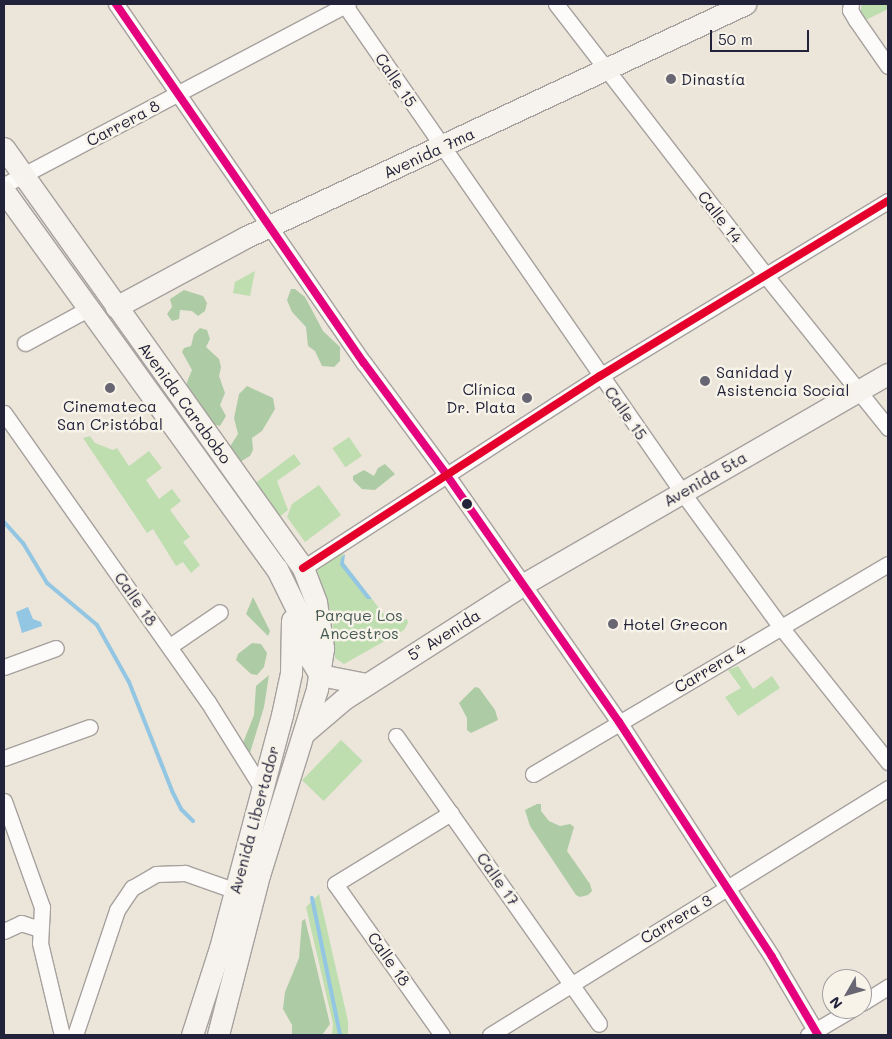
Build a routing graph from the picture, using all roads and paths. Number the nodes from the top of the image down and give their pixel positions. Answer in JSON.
{"nodes":[{"id":1,"x":116,"y":4,"type":"edge"},
{"id":2,"x":346,"y":4,"type":"edge"},
{"id":3,"x":556,"y":4,"type":"edge"},
{"id":4,"x":745,"y":4,"type":"edge"},
{"id":5,"x":851,"y":4,"type":"edge"},
{"id":6,"x":888,"y":66,"type":"edge"},
{"id":7,"x":607,"y":70,"type":"junction"},
{"id":8,"x":178,"y":94,"type":"junction"},
{"id":9,"x":442,"y":147,"type":"junction"},
{"id":10,"x":4,"y":148,"type":"edge"},
{"id":11,"x":24,"y":176,"type":"junction"},
{"id":12,"x":4,"y":185,"type":"edge"},
{"id":13,"x":4,"y":191,"type":"edge"},
{"id":14,"x":888,"y":201,"type":"edge"},
{"id":15,"x":270,"y":226,"type":"junction"},
{"id":16,"x":766,"y":276,"type":"junction"},
{"id":17,"x":116,"y":307,"type":"junction"},
{"id":18,"x":88,"y":309,"type":"junction"},
{"id":19,"x":106,"y":334,"type":"junction"},
{"id":20,"x":25,"y":343,"type":"dead end"},
{"id":21,"x":888,"y":374,"type":"edge"},
{"id":22,"x":600,"y":376,"type":"junction"},
{"id":23,"x":860,"y":391,"type":"junction"},
{"id":24,"x":4,"y":413,"type":"edge"},
{"id":25,"x":888,"y":428,"type":"edge"},
{"id":26,"x":446,"y":474,"type":"junction"},
{"id":27,"x":682,"y":492,"type":"junction"},
{"id":28,"x":888,"y":564,"type":"edge"},
{"id":29,"x":303,"y":568,"type":"junction"},
{"id":30,"x":522,"y":585,"type":"junction"},
{"id":31,"x":292,"y":600,"type":"junction"},
{"id":32,"x":220,"y":612,"type":"dead end"},
{"id":33,"x":780,"y":626,"type":"junction"},
{"id":34,"x":170,"y":646,"type":"junction"},
{"id":35,"x":56,"y":648,"type":"dead end"},
{"id":36,"x":4,"y":667,"type":"edge"},
{"id":37,"x":320,"y":675,"type":"junction"},
{"id":38,"x":366,"y":684,"type":"junction"},
{"id":39,"x":619,"y":722,"type":"junction"},
{"id":40,"x":90,"y":727,"type":"dead end"},
{"id":41,"x":302,"y":735,"type":"junction"},
{"id":42,"x":396,"y":736,"type":"dead end"},
{"id":43,"x":4,"y":758,"type":"edge"},
{"id":44,"x":888,"y":762,"type":"edge"},
{"id":45,"x":533,"y":774,"type":"dead end"},
{"id":46,"x":888,"y":788,"type":"edge"},
{"id":47,"x":263,"y":790,"type":"junction"},
{"id":48,"x":4,"y":801,"type":"edge"},
{"id":49,"x":451,"y":813,"type":"junction"},
{"id":50,"x":727,"y":888,"type":"junction"},
{"id":51,"x":236,"y":891,"type":"junction"},
{"id":52,"x":40,"y":929,"type":"junction"},
{"id":53,"x":4,"y":931,"type":"edge"},
{"id":54,"x":571,"y":982,"type":"junction"},
{"id":55,"x":888,"y":987,"type":"edge"},
{"id":56,"x":872,"y":997,"type":"edge"},
{"id":57,"x":837,"y":1019,"type":"edge"},
{"id":58,"x":599,"y":1024,"type":"dead end"},
{"id":59,"x":814,"y":1034,"type":"edge"},
{"id":60,"x":62,"y":1035,"type":"edge"},
{"id":61,"x":75,"y":1035,"type":"edge"},
{"id":62,"x":192,"y":1035,"type":"edge"},
{"id":63,"x":218,"y":1035,"type":"edge"},
{"id":64,"x":442,"y":1035,"type":"edge"},
{"id":65,"x":490,"y":1035,"type":"edge"}],
"edges":[{"from":1,"to":8,"type":"street"},
{"from":2,"to":8,"type":"street","name":"Carrera 8"},
{"from":2,"to":9,"type":"street","name":"Calle 15"},
{"from":3,"to":7,"type":"street","name":"Calle 14"},
{"from":4,"to":7,"type":"main road","name":"Avenida 7ma"},
{"from":5,"to":6,"type":"street"},
{"from":7,"to":9,"type":"main road","name":"Avenida 7ma"},
{"from":7,"to":16,"type":"street","name":"Calle 14"},
{"from":8,"to":11,"type":"street","name":"Carrera 8"},
{"from":8,"to":15,"type":"street"},
{"from":9,"to":15,"type":"main road","name":"Avenida 7ma"},
{"from":9,"to":22,"type":"street","name":"Calle 15"},
{"from":10,"to":11,"type":"main road","name":"Avenida Carabobo"},
{"from":11,"to":12,"type":"street","name":"Carrera 8"},
{"from":11,"to":17,"type":"main road","name":"Avenida Carabobo"},
{"from":13,"to":18,"type":"main road","name":"Avenida Carabobo"},
{"from":14,"to":16,"type":"street"},
{"from":15,"to":17,"type":"main road","name":"Avenida 7ma"},
{"from":15,"to":26,"type":"street"},
{"from":16,"to":22,"type":"street"},
{"from":16,"to":23,"type":"street","name":"Calle 14"},
{"from":17,"to":19,"type":"main road"},
{"from":17,"to":29,"type":"main road","name":"Avenida Carabobo"},
{"from":18,"to":19,"type":"main road","name":"Avenida Carabobo"},
{"from":18,"to":20,"type":"street"},
{"from":19,"to":31,"type":"main road","name":"Avenida Carabobo"},
{"from":21,"to":23,"type":"main road","name":"Avenida 5ta"},
{"from":22,"to":26,"type":"street"},
{"from":22,"to":27,"type":"street","name":"Calle 15"},
{"from":23,"to":25,"type":"street","name":"Calle 14"},
{"from":23,"to":27,"type":"main road","name":"Avenida 5ta"},
{"from":24,"to":34,"type":"street","name":"Calle 18"},
{"from":26,"to":29,"type":"street"},
{"from":26,"to":30,"type":"street"},
{"from":27,"to":30,"type":"main road","name":"Avenida 5ta"},
{"from":27,"to":33,"type":"street","name":"Calle 15"},
{"from":28,"to":33,"type":"street","name":"Carrera 4"},
{"from":29,"to":37,"type":"main road","name":"Avenida Carabobo"},
{"from":30,"to":38,"type":"main road","name":"5ª Avenida"},
{"from":30,"to":39,"type":"street"},
{"from":31,"to":37,"type":"main road","name":"Avenida Carabobo"},
{"from":31,"to":47,"type":"main road","name":"Avenida Libertador"},
{"from":32,"to":34,"type":"street"},
{"from":33,"to":39,"type":"street","name":"Carrera 4"},
{"from":33,"to":44,"type":"street","name":"Calle 15"},
{"from":34,"to":47,"type":"street","name":"Calle 18"},
{"from":35,"to":36,"type":"street"},
{"from":37,"to":38,"type":"main road"},
{"from":37,"to":41,"type":"main road","name":"Avenida Libertador"},
{"from":38,"to":41,"type":"main road","name":"5ª Avenida"},
{"from":39,"to":45,"type":"street","name":"Carrera 4"},
{"from":39,"to":50,"type":"street"},
{"from":40,"to":43,"type":"street"},
{"from":41,"to":63,"type":"main road","name":"Avenida Libertador"},
{"from":42,"to":49,"type":"street","name":"Calle 17"},
{"from":46,"to":50,"type":"street","name":"Carrera 3"},
{"from":47,"to":51,"type":"main road","name":"Avenida Libertador"},
{"from":48,"to":52,"type":"street"},
{"from":49,"to":54,"type":"street","name":"Calle 17"},
{"from":49,"to":64,"type":"street","name":"Calle 18"},
{"from":50,"to":54,"type":"street","name":"Carrera 3"},
{"from":50,"to":59,"type":"street"},
{"from":51,"to":61,"type":"street"},
{"from":51,"to":62,"type":"main road","name":"Avenida Libertador"},
{"from":52,"to":53,"type":"street"},
{"from":52,"to":60,"type":"street"},
{"from":54,"to":58,"type":"street","name":"Calle 17"},
{"from":54,"to":65,"type":"street","name":"Carrera 3"},
{"from":55,"to":56,"type":"street"},
{"from":57,"to":59,"type":"street"}]}
